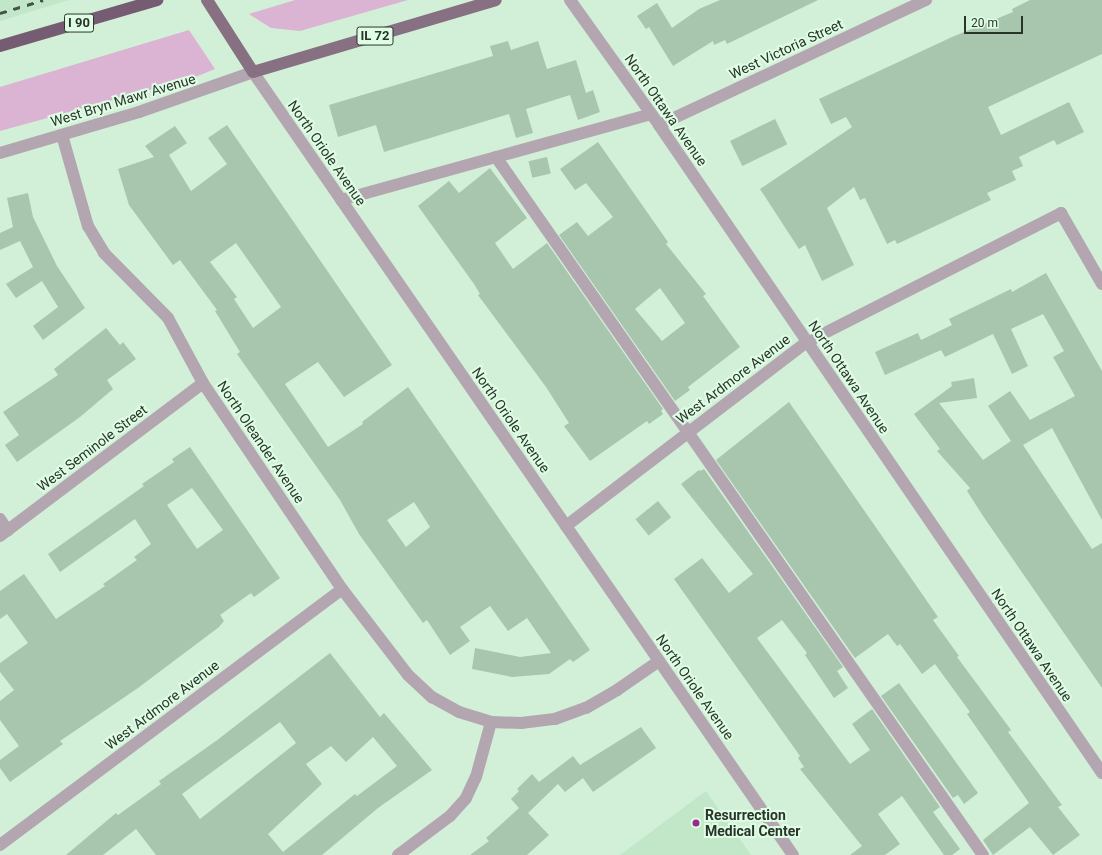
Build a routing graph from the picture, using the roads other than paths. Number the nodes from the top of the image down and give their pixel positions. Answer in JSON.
{"nodes":[{"id":1,"x":157,"y":0,"type":"edge"},
{"id":2,"x":207,"y":0,"type":"edge"},
{"id":3,"x":496,"y":0,"type":"edge"},
{"id":4,"x":570,"y":0,"type":"edge"},
{"id":5,"x":926,"y":0,"type":"edge"},
{"id":6,"x":0,"y":46,"type":"edge"},
{"id":7,"x":253,"y":72,"type":"junction"},
{"id":8,"x":651,"y":114,"type":"junction"},
{"id":9,"x":659,"y":125,"type":"junction"},
{"id":10,"x":62,"y":135,"type":"junction"},
{"id":11,"x":0,"y":153,"type":"edge"},
{"id":12,"x":496,"y":157,"type":"junction"},
{"id":13,"x":341,"y":200,"type":"junction"},
{"id":14,"x":1102,"y":284,"type":"edge"},
{"id":15,"x":807,"y":342,"type":"junction"},
{"id":16,"x":203,"y":383,"type":"junction"},
{"id":17,"x":689,"y":431,"type":"junction"},
{"id":18,"x":0,"y":519,"type":"edge"},
{"id":19,"x":566,"y":526,"type":"junction"},
{"id":20,"x":4,"y":533,"type":"edge"},
{"id":21,"x":342,"y":589,"type":"junction"},
{"id":22,"x":659,"y":661,"type":"junction"},
{"id":23,"x":491,"y":722,"type":"junction"},
{"id":24,"x":1102,"y":773,"type":"edge"},
{"id":25,"x":0,"y":845,"type":"edge"},
{"id":26,"x":398,"y":855,"type":"edge"},
{"id":27,"x":793,"y":855,"type":"edge"},
{"id":28,"x":983,"y":855,"type":"edge"}],
"edges":[{"from":1,"to":6,"type":"highway","number":"I 90"},
{"from":2,"to":7,"type":"main road","name":"North Oriole Avenue"},
{"from":3,"to":7,"type":"main road","number":"IL 72"},
{"from":4,"to":8,"type":"street","name":"North Ottawa Avenue"},
{"from":5,"to":9,"type":"street","name":"West Victoria Street"},
{"from":7,"to":10,"type":"street","name":"West Bryn Mawr Avenue"},
{"from":7,"to":13,"type":"street","name":"North Oriole Avenue"},
{"from":8,"to":9,"type":"street","name":"North Ottawa Avenue"},
{"from":8,"to":12,"type":"street"},
{"from":9,"to":15,"type":"street","name":"North Ottawa Avenue"},
{"from":10,"to":11,"type":"street","name":"West Bryn Mawr Avenue"},
{"from":10,"to":16,"type":"street","name":"North Oleander Avenue"},
{"from":12,"to":13,"type":"street"},
{"from":12,"to":17,"type":"street"},
{"from":13,"to":19,"type":"street","name":"North Oriole Avenue"},
{"from":14,"to":15,"type":"street","name":"West Ardmore Avenue"},
{"from":15,"to":17,"type":"street","name":"West Ardmore Avenue"},
{"from":15,"to":24,"type":"street","name":"North Ottawa Avenue"},
{"from":16,"to":20,"type":"street","name":"West Seminole Street"},
{"from":16,"to":21,"type":"street","name":"North Oleander Avenue"},
{"from":17,"to":19,"type":"street","name":"West Ardmore Avenue"},
{"from":17,"to":28,"type":"street"},
{"from":18,"to":20,"type":"street"},
{"from":19,"to":22,"type":"street","name":"North Oriole Avenue"},
{"from":21,"to":23,"type":"street","name":"North Oleander Avenue"},
{"from":21,"to":25,"type":"street","name":"West Ardmore Avenue"},
{"from":22,"to":23,"type":"street","name":"North Oleander Avenue"},
{"from":22,"to":27,"type":"street","name":"North Oriole Avenue"},
{"from":23,"to":26,"type":"street"}]}
